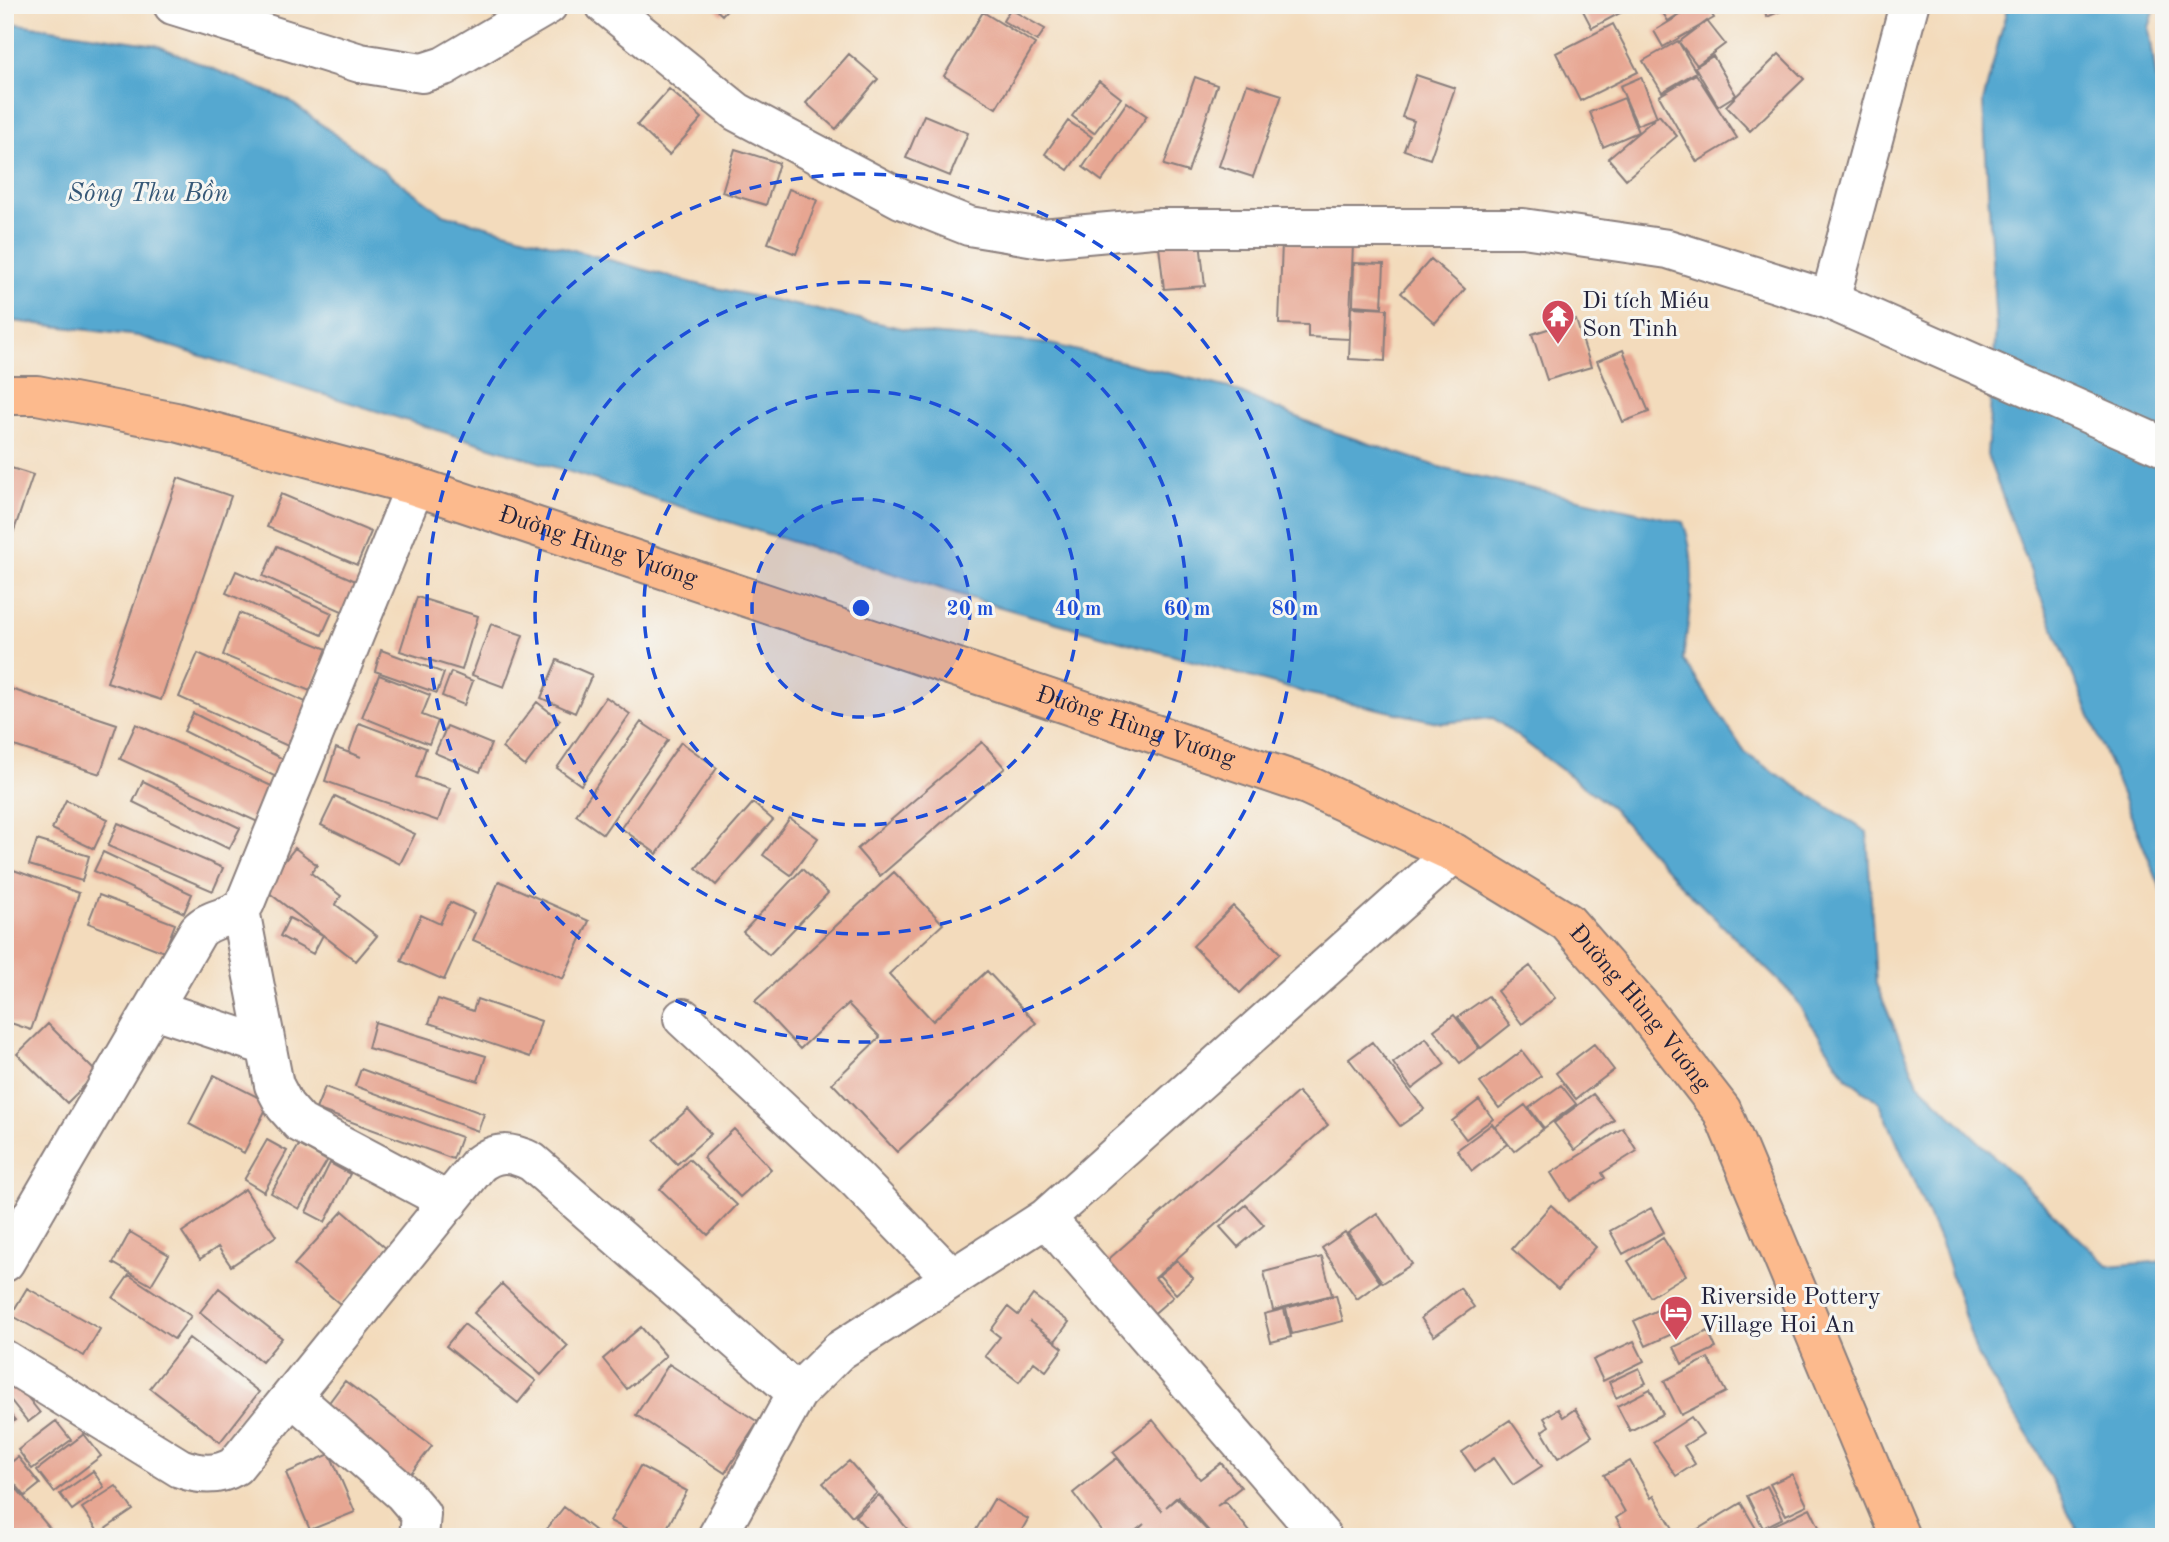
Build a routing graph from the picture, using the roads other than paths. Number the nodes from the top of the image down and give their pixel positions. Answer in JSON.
{"nodes":[{"id":1,"x":173,"y":5,"type":"edge"},
{"id":2,"x":548,"y":5,"type":"edge"},
{"id":3,"x":605,"y":5,"type":"edge"},
{"id":4,"x":1909,"y":5,"type":"edge"},
{"id":5,"x":1830,"y":300,"type":"junction"},
{"id":6,"x":5,"y":396,"type":"edge"},
{"id":7,"x":2164,"y":447,"type":"edge"},
{"id":8,"x":415,"y":486,"type":"junction"},
{"id":9,"x":1454,"y":853,"type":"junction"},
{"id":10,"x":240,"y":910,"type":"junction"},
{"id":11,"x":154,"y":1009,"type":"junction"},
{"id":12,"x":683,"y":1018,"type":"dead end"},
{"id":13,"x":266,"y":1046,"type":"junction"},
{"id":14,"x":449,"y":1202,"type":"junction"},
{"id":15,"x":1046,"y":1217,"type":"junction"},
{"id":16,"x":5,"y":1262,"type":"edge"},
{"id":17,"x":952,"y":1278,"type":"junction"},
{"id":18,"x":5,"y":1360,"type":"edge"},
{"id":19,"x":797,"y":1393,"type":"junction"},
{"id":20,"x":292,"y":1396,"type":"junction"},
{"id":21,"x":419,"y":1537,"type":"edge"},
{"id":22,"x":717,"y":1537,"type":"edge"},
{"id":23,"x":1322,"y":1537,"type":"edge"},
{"id":24,"x":1900,"y":1537,"type":"edge"}],
"edges":[{"from":1,"to":2,"type":"street"},
{"from":3,"to":5,"type":"street"},
{"from":4,"to":5,"type":"street"},
{"from":5,"to":7,"type":"street"},
{"from":6,"to":8,"type":"main road","name":"Đường Hùng Vương"},
{"from":8,"to":9,"type":"main road","name":"Đường Hùng Vương"},
{"from":8,"to":10,"type":"street"},
{"from":9,"to":15,"type":"street"},
{"from":9,"to":24,"type":"main road","name":"Đường Hùng Vương"},
{"from":10,"to":11,"type":"street"},
{"from":10,"to":13,"type":"street"},
{"from":11,"to":13,"type":"street"},
{"from":11,"to":16,"type":"street"},
{"from":12,"to":17,"type":"street"},
{"from":13,"to":14,"type":"street"},
{"from":14,"to":19,"type":"street"},
{"from":14,"to":20,"type":"street"},
{"from":15,"to":17,"type":"street"},
{"from":15,"to":23,"type":"street"},
{"from":17,"to":19,"type":"street"},
{"from":18,"to":20,"type":"street"},
{"from":19,"to":22,"type":"street"},
{"from":20,"to":21,"type":"street"}]}
